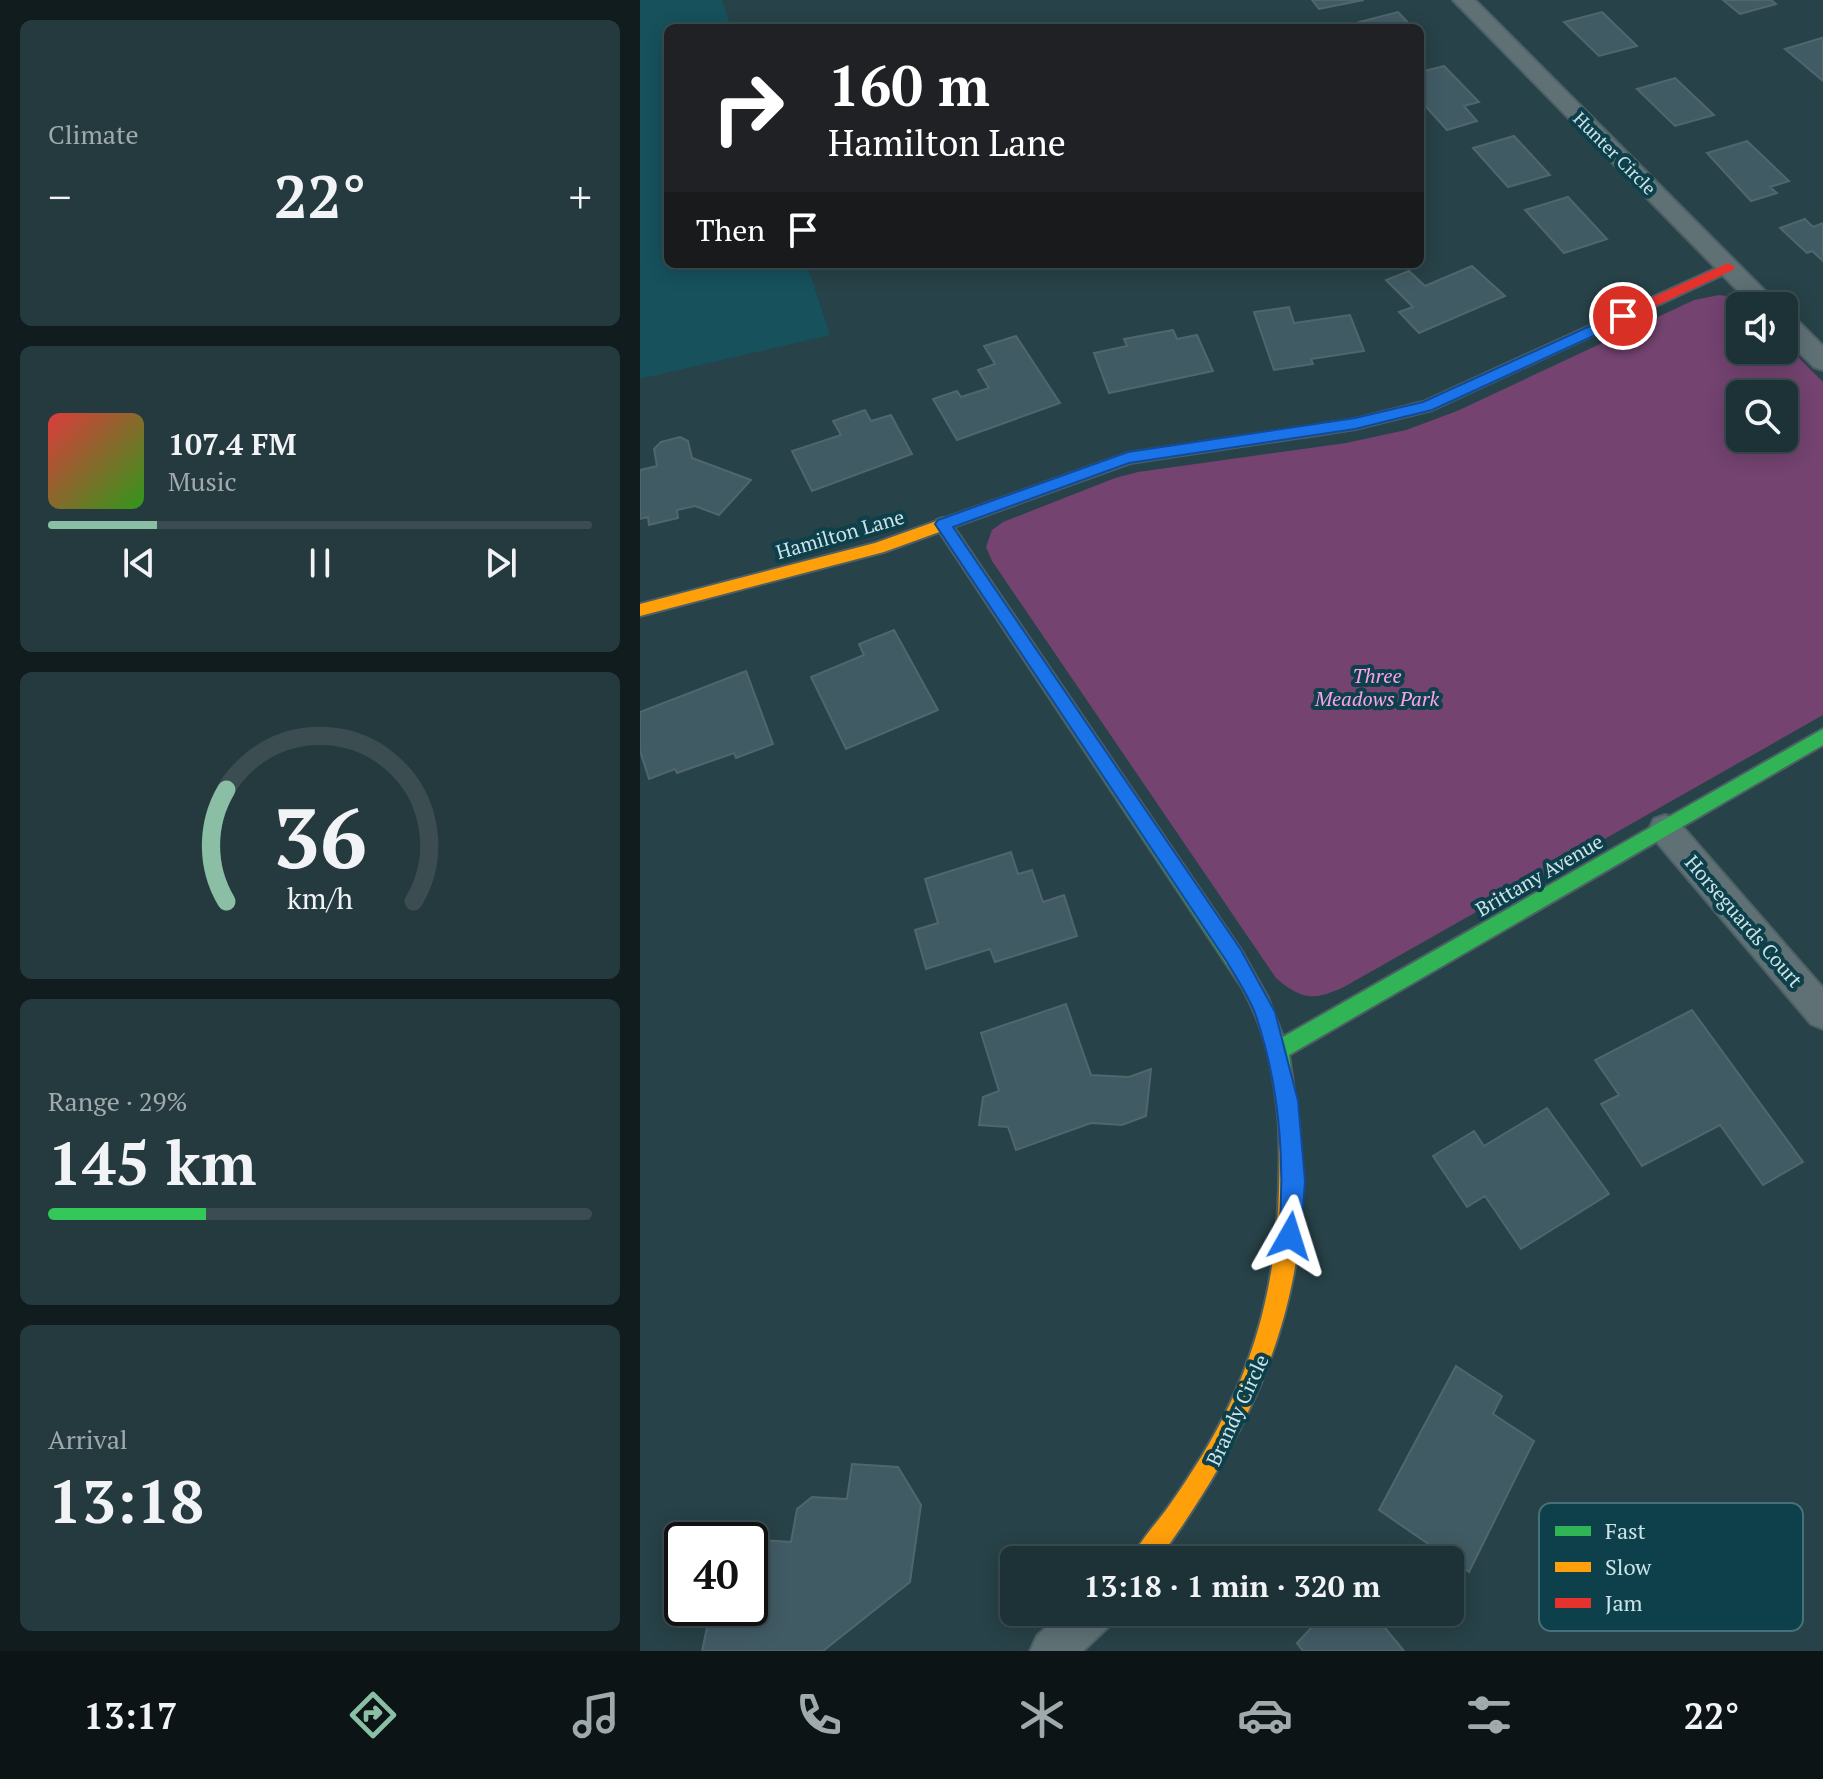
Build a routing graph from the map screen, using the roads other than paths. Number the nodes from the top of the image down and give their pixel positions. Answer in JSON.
{"nodes":[{"id":1,"x":1463,"y":0,"type":"edge"},
{"id":2,"x":1728,"y":267,"type":"junction"},
{"id":3,"x":1754,"y":292,"type":"edge"},
{"id":4,"x":1798,"y":336,"type":"edge"},
{"id":5,"x":1823,"y":361,"type":"edge"},
{"id":6,"x":943,"y":524,"type":"junction"},
{"id":7,"x":640,"y":610,"type":"edge"},
{"id":8,"x":1823,"y":736,"type":"edge"},
{"id":9,"x":1665,"y":829,"type":"junction"},
{"id":10,"x":1823,"y":1013,"type":"edge"},
{"id":11,"x":1277,"y":1051,"type":"junction"},
{"id":12,"x":1155,"y":1546,"type":"edge"},
{"id":13,"x":1078,"y":1626,"type":"edge"},
{"id":14,"x":1052,"y":1651,"type":"edge"}],
"edges":[{"from":1,"to":2,"type":"street","name":"Hunter Circle"},
{"from":2,"to":3,"type":"street","name":"Hunter Circle"},
{"from":2,"to":6,"type":"street","name":"Hamilton Lane"},
{"from":4,"to":5,"type":"street"},
{"from":6,"to":7,"type":"street","name":"Hamilton Lane"},
{"from":6,"to":11,"type":"street","name":"Brandy Circle"},
{"from":8,"to":9,"type":"street","name":"Brittany Avenue"},
{"from":9,"to":10,"type":"street","name":"Horseguards Court"},
{"from":9,"to":11,"type":"street","name":"Brittany Avenue"},
{"from":11,"to":12,"type":"street","name":"Brandy Circle"},
{"from":13,"to":14,"type":"street"}]}
